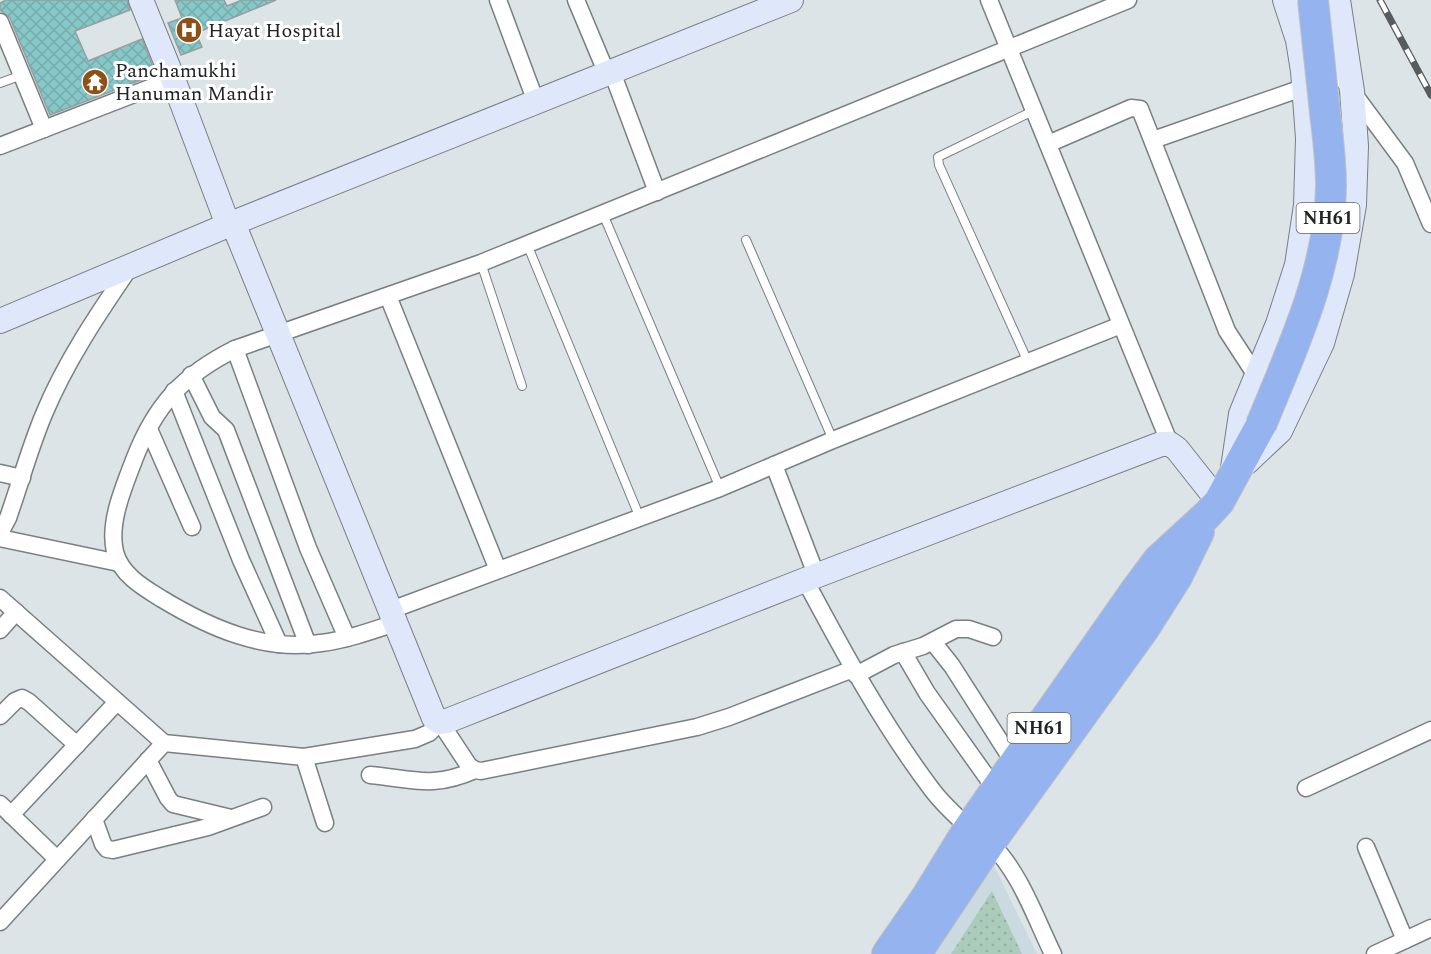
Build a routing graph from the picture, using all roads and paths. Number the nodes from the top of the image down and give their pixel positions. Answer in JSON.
{"nodes":[{"id":1,"x":141,"y":0,"type":"edge"},
{"id":2,"x":498,"y":0,"type":"edge"},
{"id":3,"x":576,"y":0,"type":"edge"},
{"id":4,"x":988,"y":0,"type":"edge"},
{"id":5,"x":1128,"y":0,"type":"edge"},
{"id":6,"x":1338,"y":0,"type":"edge"},
{"id":7,"x":781,"y":2,"type":"edge"},
{"id":8,"x":1295,"y":2,"type":"edge"},
{"id":9,"x":0,"y":22,"type":"edge"},
{"id":10,"x":1009,"y":50,"type":"junction"},
{"id":11,"x":609,"y":73,"type":"junction"},
{"id":12,"x":22,"y":75,"type":"junction"},
{"id":13,"x":173,"y":79,"type":"junction"},
{"id":14,"x":0,"y":83,"type":"edge"},
{"id":15,"x":1305,"y":87,"type":"junction"},
{"id":16,"x":1352,"y":91,"type":"junction"},
{"id":17,"x":536,"y":102,"type":"junction"},
{"id":18,"x":1034,"y":111,"type":"junction"},
{"id":19,"x":44,"y":129,"type":"junction"},
{"id":20,"x":1153,"y":140,"type":"junction"},
{"id":21,"x":1048,"y":144,"type":"junction"},
{"id":22,"x":0,"y":146,"type":"edge"},
{"id":23,"x":657,"y":192,"type":"junction"},
{"id":24,"x":603,"y":213,"type":"junction"},
{"id":25,"x":231,"y":224,"type":"junction"},
{"id":26,"x":1431,"y":224,"type":"edge"},
{"id":27,"x":746,"y":240,"type":"dead end"},
{"id":28,"x":526,"y":244,"type":"junction"},
{"id":29,"x":481,"y":263,"type":"junction"},
{"id":30,"x":131,"y":266,"type":"junction"},
{"id":31,"x":387,"y":296,"type":"junction"},
{"id":32,"x":0,"y":321,"type":"edge"},
{"id":33,"x":1121,"y":325,"type":"junction"},
{"id":34,"x":278,"y":334,"type":"junction"},
{"id":35,"x":235,"y":349,"type":"junction"},
{"id":36,"x":1028,"y":362,"type":"junction"},
{"id":37,"x":191,"y":375,"type":"junction"},
{"id":38,"x":1257,"y":377,"type":"junction"},
{"id":39,"x":522,"y":386,"type":"dead end"},
{"id":40,"x":174,"y":392,"type":"junction"},
{"id":41,"x":149,"y":429,"type":"junction"},
{"id":42,"x":833,"y":440,"type":"junction"},
{"id":43,"x":1170,"y":444,"type":"junction"},
{"id":44,"x":774,"y":465,"type":"junction"},
{"id":45,"x":0,"y":473,"type":"edge"},
{"id":46,"x":22,"y":478,"type":"junction"},
{"id":47,"x":720,"y":488,"type":"junction"},
{"id":48,"x":1219,"y":498,"type":"junction"},
{"id":49,"x":640,"y":518,"type":"junction"},
{"id":50,"x":192,"y":527,"type":"dead end"},
{"id":51,"x":0,"y":533,"type":"edge"},
{"id":52,"x":0,"y":538,"type":"edge"},
{"id":53,"x":119,"y":563,"type":"junction"},
{"id":54,"x":498,"y":570,"type":"junction"},
{"id":55,"x":811,"y":579,"type":"junction"},
{"id":56,"x":0,"y":598,"type":"edge"},
{"id":57,"x":16,"y":612,"type":"junction"},
{"id":58,"x":393,"y":616,"type":"junction"},
{"id":59,"x":0,"y":630,"type":"edge"},
{"id":60,"x":993,"y":637,"type":"dead end"},
{"id":61,"x":347,"y":638,"type":"junction"},
{"id":62,"x":933,"y":642,"type":"junction"},
{"id":63,"x":279,"y":644,"type":"junction"},
{"id":64,"x":308,"y":645,"type":"junction"},
{"id":65,"x":903,"y":652,"type":"junction"},
{"id":66,"x":854,"y":672,"type":"junction"},
{"id":67,"x":117,"y":702,"type":"junction"},
{"id":68,"x":0,"y":716,"type":"edge"},
{"id":69,"x":440,"y":722,"type":"junction"},
{"id":70,"x":1431,"y":730,"type":"edge"},
{"id":71,"x":164,"y":743,"type":"junction"},
{"id":72,"x":76,"y":746,"type":"junction"},
{"id":73,"x":304,"y":757,"type":"junction"},
{"id":74,"x":148,"y":760,"type":"junction"},
{"id":75,"x":1014,"y":763,"type":"junction"},
{"id":76,"x":475,"y":770,"type":"junction"},
{"id":77,"x":370,"y":775,"type":"dead end"},
{"id":78,"x":1306,"y":788,"type":"dead end"},
{"id":79,"x":996,"y":790,"type":"junction"},
{"id":80,"x":263,"y":807,"type":"dead end"},
{"id":81,"x":6,"y":810,"type":"edge"},
{"id":82,"x":232,"y":818,"type":"junction"},
{"id":83,"x":94,"y":819,"type":"junction"},
{"id":84,"x":324,"y":823,"type":"dead end"},
{"id":85,"x":980,"y":835,"type":"junction"},
{"id":86,"x":1366,"y":847,"type":"dead end"},
{"id":87,"x":57,"y":859,"type":"junction"},
{"id":88,"x":3,"y":911,"type":"edge"},
{"id":89,"x":1431,"y":928,"type":"edge"},
{"id":90,"x":1405,"y":940,"type":"junction"},
{"id":91,"x":887,"y":954,"type":"edge"},
{"id":92,"x":916,"y":954,"type":"edge"},
{"id":93,"x":1053,"y":954,"type":"edge"},
{"id":94,"x":1375,"y":954,"type":"edge"}],
"edges":[{"from":1,"to":13,"type":"street"},
{"from":2,"to":17,"type":"street"},
{"from":3,"to":11,"type":"street"},
{"from":4,"to":10,"type":"street"},
{"from":5,"to":10,"type":"street"},
{"from":6,"to":16,"type":"street"},
{"from":7,"to":11,"type":"street"},
{"from":8,"to":15,"type":"street"},
{"from":8,"to":16,"type":"street"},
{"from":8,"to":48,"type":"highway","number":"NH61","bridge":true},
{"from":9,"to":12,"type":"street"},
{"from":10,"to":18,"type":"street"},
{"from":10,"to":23,"type":"street"},
{"from":11,"to":17,"type":"street"},
{"from":11,"to":23,"type":"street"},
{"from":12,"to":14,"type":"lane"},
{"from":12,"to":19,"type":"street"},
{"from":13,"to":19,"type":"street"},
{"from":13,"to":25,"type":"street"},
{"from":15,"to":20,"type":"street"},
{"from":15,"to":38,"type":"street"},
{"from":16,"to":26,"type":"street"},
{"from":16,"to":48,"type":"street"},
{"from":17,"to":25,"type":"street"},
{"from":18,"to":21,"type":"street"},
{"from":18,"to":36,"type":"lane"},
{"from":19,"to":22,"type":"street"},
{"from":20,"to":21,"type":"street"},
{"from":20,"to":38,"type":"street"},
{"from":21,"to":33,"type":"street"},
{"from":23,"to":24,"type":"street"},
{"from":24,"to":28,"type":"street"},
{"from":24,"to":47,"type":"lane"},
{"from":25,"to":30,"type":"street"},
{"from":25,"to":34,"type":"street"},
{"from":27,"to":42,"type":"lane"},
{"from":28,"to":29,"type":"street"},
{"from":28,"to":49,"type":"lane"},
{"from":29,"to":31,"type":"street"},
{"from":29,"to":39,"type":"lane"},
{"from":30,"to":32,"type":"street"},
{"from":30,"to":46,"type":"street"},
{"from":31,"to":34,"type":"street"},
{"from":31,"to":54,"type":"street"},
{"from":33,"to":36,"type":"street"},
{"from":33,"to":43,"type":"street"},
{"from":34,"to":35,"type":"street"},
{"from":34,"to":58,"type":"street"},
{"from":35,"to":37,"type":"street"},
{"from":35,"to":61,"type":"street"},
{"from":36,"to":42,"type":"street"},
{"from":37,"to":40,"type":"street"},
{"from":37,"to":64,"type":"street"},
{"from":38,"to":48,"type":"street"},
{"from":40,"to":41,"type":"street"},
{"from":40,"to":63,"type":"street"},
{"from":41,"to":50,"type":"street"},
{"from":41,"to":53,"type":"street"},
{"from":42,"to":44,"type":"street"},
{"from":43,"to":48,"type":"street"},
{"from":43,"to":55,"type":"street"},
{"from":44,"to":47,"type":"street"},
{"from":44,"to":55,"type":"street"},
{"from":45,"to":46,"type":"street"},
{"from":46,"to":51,"type":"street"},
{"from":47,"to":49,"type":"street"},
{"from":48,"to":75,"type":"highway","number":"NH61"},
{"from":48,"to":85,"type":"highway","number":"NH61"},
{"from":49,"to":54,"type":"street"},
{"from":52,"to":53,"type":"street"},
{"from":53,"to":63,"type":"street"},
{"from":54,"to":58,"type":"street"},
{"from":55,"to":66,"type":"street"},
{"from":55,"to":69,"type":"street"},
{"from":56,"to":57,"type":"street"},
{"from":57,"to":59,"type":"street"},
{"from":57,"to":67,"type":"street"},
{"from":58,"to":61,"type":"street"},
{"from":58,"to":69,"type":"street"},
{"from":60,"to":62,"type":"street"},
{"from":61,"to":64,"type":"street"},
{"from":62,"to":65,"type":"street"},
{"from":62,"to":75,"type":"street"},
{"from":63,"to":64,"type":"street"},
{"from":65,"to":66,"type":"street"},
{"from":65,"to":79,"type":"street"},
{"from":66,"to":76,"type":"street"},
{"from":66,"to":85,"type":"street"},
{"from":67,"to":71,"type":"street"},
{"from":67,"to":72,"type":"street"},
{"from":68,"to":72,"type":"street"},
{"from":69,"to":73,"type":"street"},
{"from":69,"to":76,"type":"street"},
{"from":70,"to":78,"type":"street"},
{"from":71,"to":73,"type":"street"},
{"from":71,"to":74,"type":"street"},
{"from":72,"to":81,"type":"street"},
{"from":73,"to":84,"type":"street"},
{"from":74,"to":82,"type":"street"},
{"from":74,"to":83,"type":"street"},
{"from":75,"to":79,"type":"highway","number":"NH61"},
{"from":76,"to":77,"type":"street"},
{"from":79,"to":85,"type":"highway","number":"NH61"},
{"from":80,"to":82,"type":"street"},
{"from":81,"to":87,"type":"street"},
{"from":82,"to":83,"type":"street"},
{"from":83,"to":87,"type":"street"},
{"from":85,"to":91,"type":"highway","number":"NH61"},
{"from":85,"to":92,"type":"highway","number":"NH61"},
{"from":85,"to":93,"type":"street"},
{"from":86,"to":90,"type":"street"},
{"from":87,"to":88,"type":"street"},
{"from":89,"to":90,"type":"street"},
{"from":90,"to":94,"type":"street"}]}
